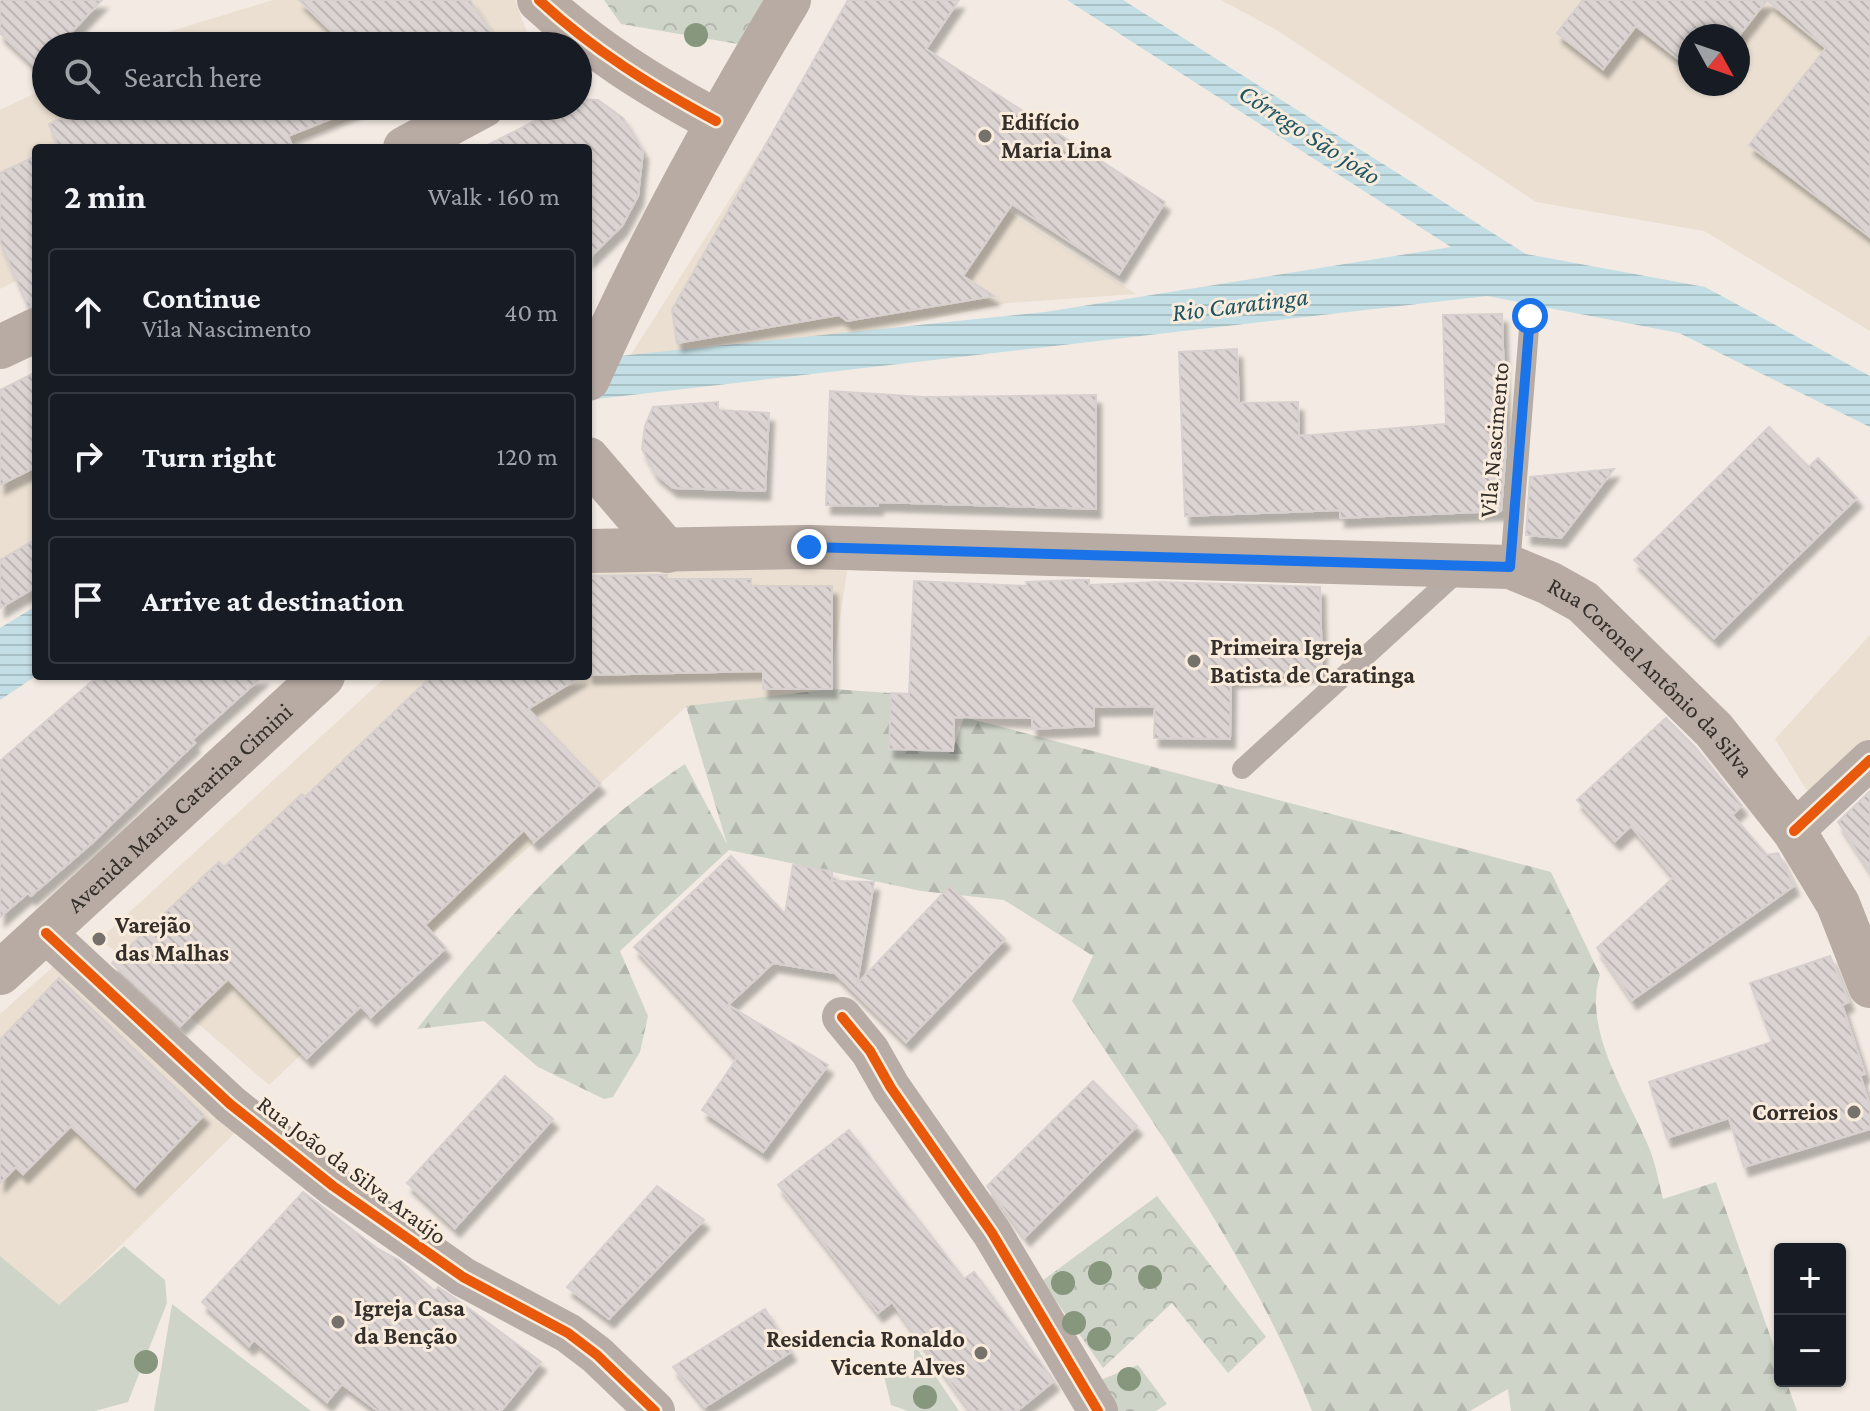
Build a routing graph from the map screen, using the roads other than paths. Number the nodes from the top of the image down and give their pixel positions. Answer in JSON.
{"nodes":[{"id":1,"x":539,"y":0,"type":"edge"},
{"id":2,"x":789,"y":0,"type":"edge"},
{"id":3,"x":568,"y":32,"type":"edge"},
{"id":4,"x":592,"y":54,"type":"edge"},
{"id":5,"x":457,"y":120,"type":"edge"},
{"id":6,"x":716,"y":121,"type":"junction"},
{"id":7,"x":412,"y":144,"type":"edge"},
{"id":8,"x":1530,"y":316,"type":"dead end"},
{"id":9,"x":32,"y":332,"type":"edge"},
{"id":10,"x":0,"y":347,"type":"edge"},
{"id":11,"x":592,"y":370,"type":"edge"},
{"id":12,"x":592,"y":464,"type":"edge"},
{"id":13,"x":592,"y":551,"type":"edge"},
{"id":14,"x":667,"y":551,"type":"junction"},
{"id":15,"x":1465,"y":565,"type":"junction"},
{"id":16,"x":1510,"y":567,"type":"junction"},
{"id":17,"x":319,"y":680,"type":"edge"},
{"id":18,"x":1870,"y":760,"type":"edge"},
{"id":19,"x":1242,"y":769,"type":"dead end"},
{"id":20,"x":1794,"y":831,"type":"junction"},
{"id":21,"x":46,"y":933,"type":"junction"},
{"id":22,"x":0,"y":973,"type":"edge"},
{"id":23,"x":1870,"y":986,"type":"edge"},
{"id":24,"x":842,"y":1017,"type":"dead end"},
{"id":25,"x":1093,"y":1409,"type":"edge"},
{"id":26,"x":655,"y":1411,"type":"edge"}],
"edges":[{"from":1,"to":3,"type":"main road"},
{"from":2,"to":6,"type":"main road"},
{"from":4,"to":6,"type":"main road"},
{"from":5,"to":7,"type":"main road"},
{"from":6,"to":11,"type":"main road"},
{"from":8,"to":16,"type":"lane","name":"Vila Nascimento"},
{"from":9,"to":10,"type":"main road"},
{"from":12,"to":14,"type":"main road"},
{"from":13,"to":14,"type":"main road","name":"Rua Coronel Antônio da Silva"},
{"from":14,"to":15,"type":"main road","name":"Rua Coronel Antônio da Silva"},
{"from":15,"to":16,"type":"main road","name":"Rua Coronel Antônio da Silva"},
{"from":15,"to":19,"type":"lane"},
{"from":16,"to":20,"type":"main road","name":"Rua Coronel Antônio da Silva"},
{"from":17,"to":21,"type":"main road","name":"Avenida Maria Catarina Cimini"},
{"from":18,"to":20,"type":"street"},
{"from":20,"to":23,"type":"main road","name":"Rua Coronel Antônio da Silva"},
{"from":21,"to":22,"type":"main road","name":"Avenida Maria Catarina Cimini"},
{"from":21,"to":26,"type":"street","name":"Rua João da Silva Araújo"},
{"from":24,"to":25,"type":"street"}]}
